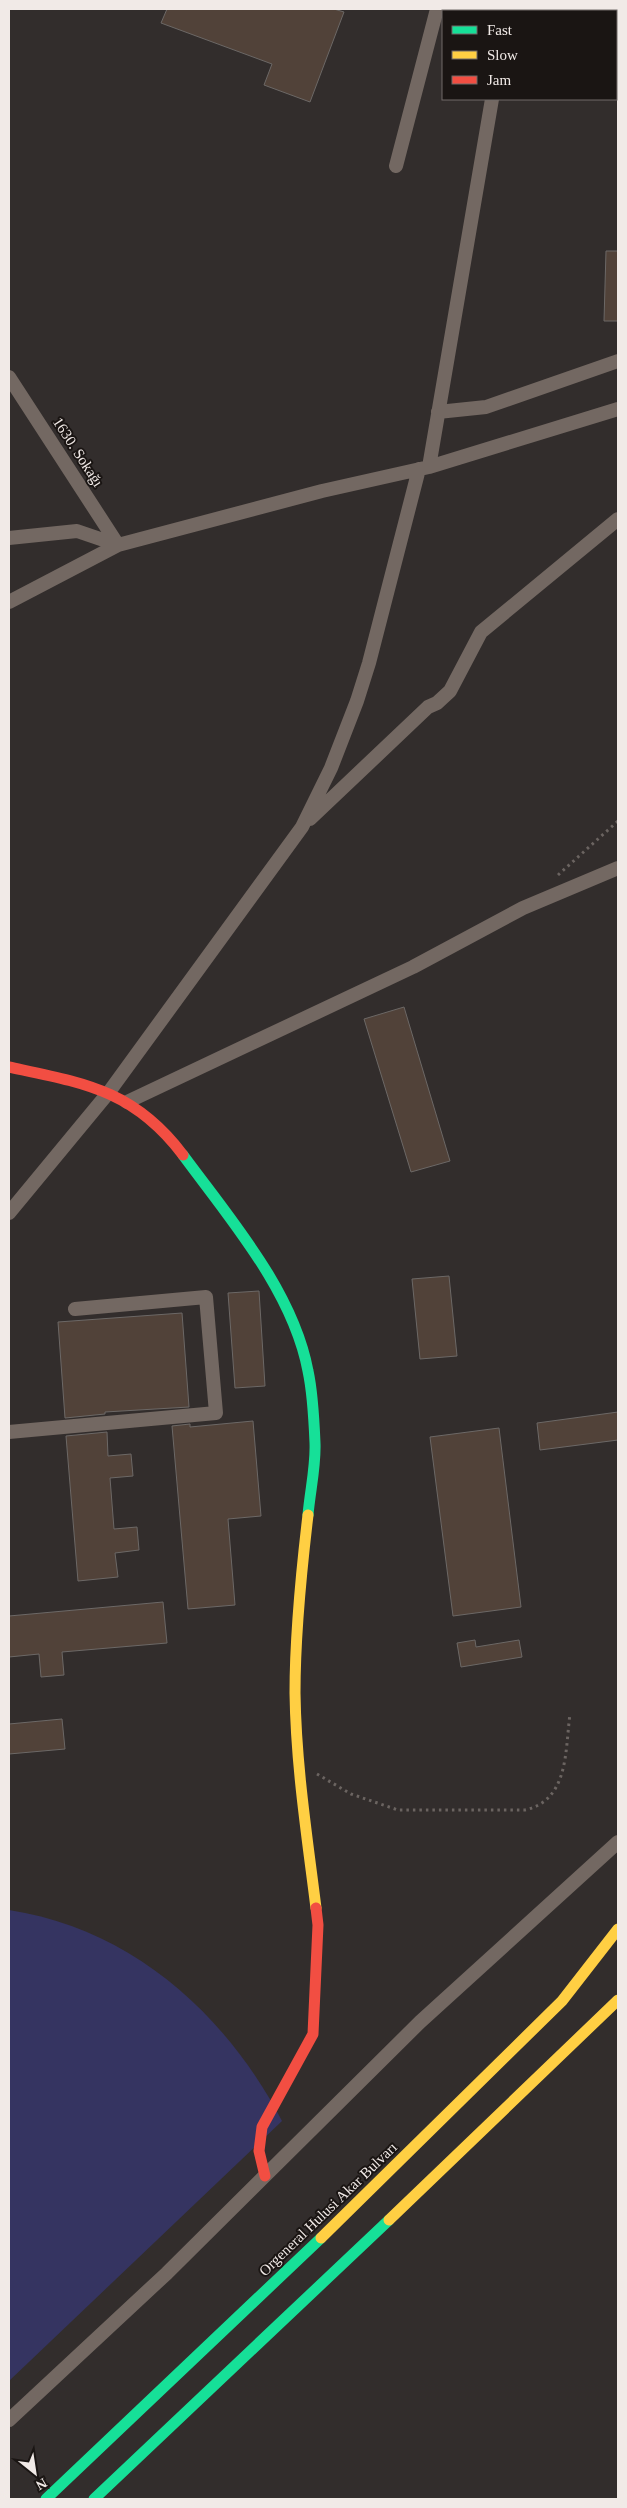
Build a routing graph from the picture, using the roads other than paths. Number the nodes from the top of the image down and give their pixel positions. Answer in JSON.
{"nodes":[{"id":1,"x":437,"y":9,"type":"edge"},
{"id":2,"x":492,"y":100,"type":"edge"},
{"id":3,"x":396,"y":166,"type":"dead end"},
{"id":4,"x":618,"y":362,"type":"edge"},
{"id":5,"x":9,"y":377,"type":"edge"},
{"id":6,"x":618,"y":409,"type":"edge"},
{"id":7,"x":438,"y":412,"type":"junction"},
{"id":8,"x":424,"y":468,"type":"junction"},
{"id":9,"x":618,"y":519,"type":"edge"},
{"id":10,"x":9,"y":538,"type":"edge"},
{"id":11,"x":118,"y":545,"type":"junction"},
{"id":12,"x":9,"y":602,"type":"edge"},
{"id":13,"x":302,"y":826,"type":"junction"},
{"id":14,"x":618,"y":868,"type":"edge"},
{"id":15,"x":9,"y":1067,"type":"edge"},
{"id":16,"x":109,"y":1092,"type":"junction"},
{"id":17,"x":127,"y":1102,"type":"junction"},
{"id":18,"x":9,"y":1213,"type":"edge"},
{"id":19,"x":75,"y":1309,"type":"dead end"},
{"id":20,"x":9,"y":1432,"type":"edge"},
{"id":21,"x":618,"y":1842,"type":"edge"},
{"id":22,"x":618,"y":1929,"type":"edge"},
{"id":23,"x":618,"y":2000,"type":"edge"},
{"id":24,"x":265,"y":2176,"type":"junction"},
{"id":25,"x":9,"y":2420,"type":"edge"},
{"id":26,"x":46,"y":2499,"type":"edge"},
{"id":27,"x":94,"y":2499,"type":"edge"}],
"edges":[{"from":1,"to":3,"type":"street"},
{"from":2,"to":7,"type":"street"},
{"from":4,"to":7,"type":"street"},
{"from":5,"to":11,"type":"street","name":"1630. Sokağı"},
{"from":6,"to":8,"type":"street"},
{"from":7,"to":8,"type":"street"},
{"from":8,"to":11,"type":"street"},
{"from":8,"to":13,"type":"street"},
{"from":9,"to":13,"type":"street"},
{"from":10,"to":11,"type":"street"},
{"from":11,"to":12,"type":"street"},
{"from":13,"to":16,"type":"street"},
{"from":14,"to":17,"type":"street"},
{"from":15,"to":16,"type":"main road"},
{"from":16,"to":17,"type":"main road"},
{"from":16,"to":18,"type":"street"},
{"from":17,"to":24,"type":"main road"},
{"from":19,"to":20,"type":"street"},
{"from":21,"to":24,"type":"street"},
{"from":22,"to":26,"type":"main road","name":"Orgeneral Hulusi Akar Bulvarı"},
{"from":23,"to":27,"type":"main road"},
{"from":24,"to":25,"type":"street"}]}
